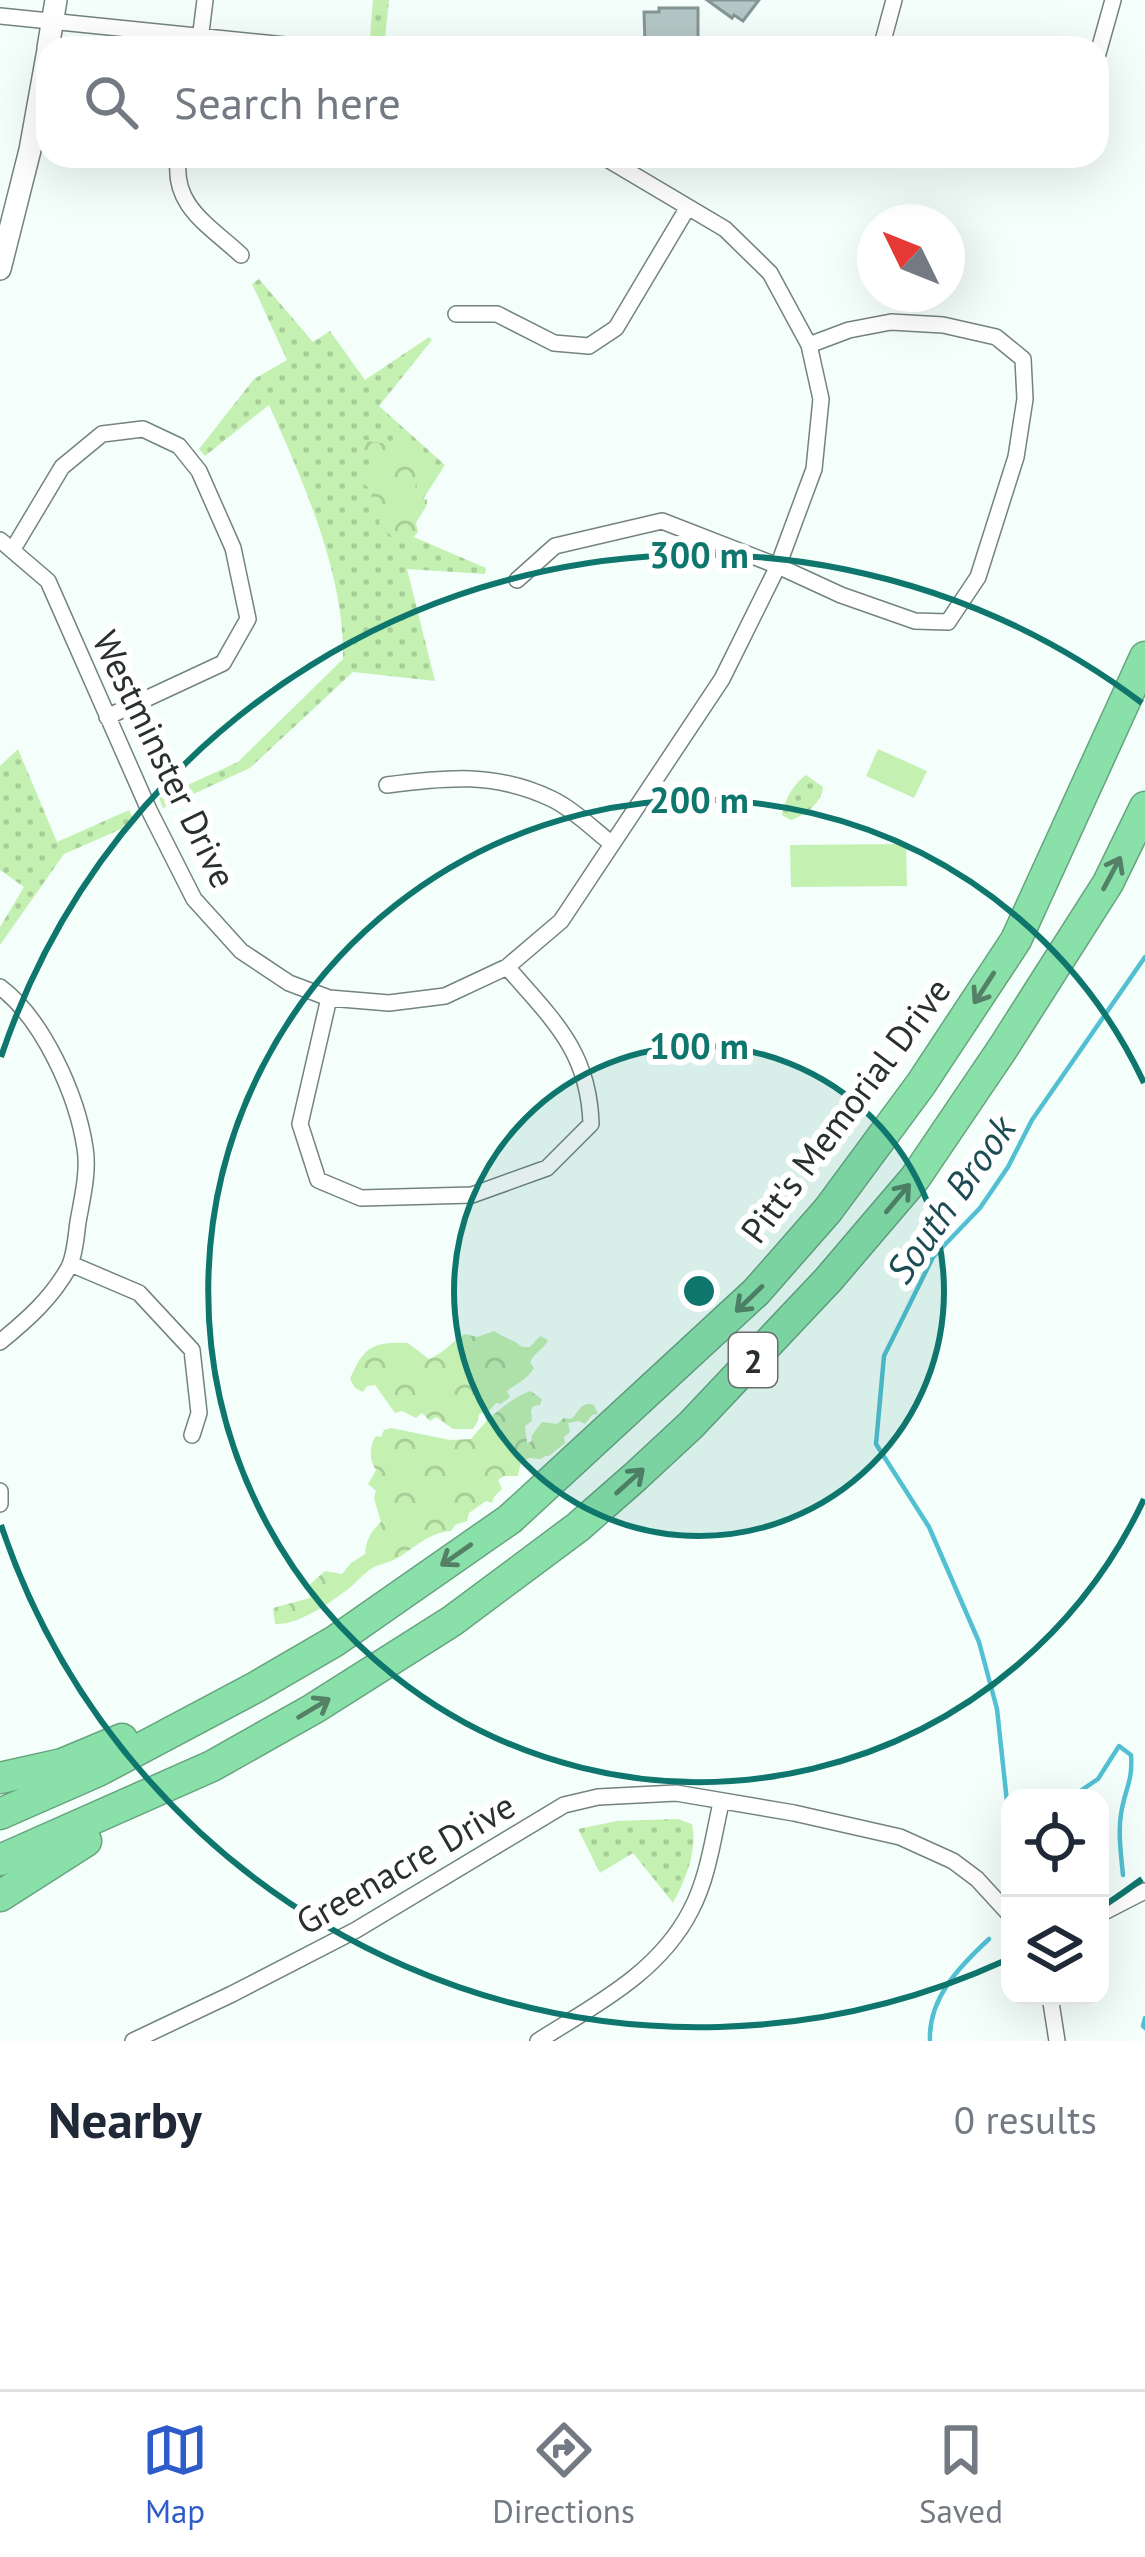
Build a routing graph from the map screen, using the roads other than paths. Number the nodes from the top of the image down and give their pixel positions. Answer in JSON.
{"nodes":[{"id":1,"x":205,"y":0,"type":"edge"},
{"id":2,"x":893,"y":0,"type":"edge"},
{"id":3,"x":1113,"y":0,"type":"edge"},
{"id":4,"x":55,"y":11,"type":"edge"},
{"id":5,"x":0,"y":16,"type":"edge"},
{"id":6,"x":171,"y":36,"type":"edge"},
{"id":7,"x":200,"y":36,"type":"edge"},
{"id":8,"x":884,"y":36,"type":"edge"},
{"id":9,"x":1103,"y":36,"type":"edge"},
{"id":10,"x":36,"y":116,"type":"edge"},
{"id":11,"x":177,"y":168,"type":"edge"},
{"id":12,"x":623,"y":168,"type":"edge"},
{"id":13,"x":688,"y":206,"type":"junction"},
{"id":14,"x":241,"y":254,"type":"dead end"},
{"id":15,"x":0,"y":269,"type":"edge"},
{"id":16,"x":456,"y":314,"type":"dead end"},
{"id":17,"x":809,"y":345,"type":"junction"},
{"id":18,"x":6,"y":545,"type":"edge"},
{"id":19,"x":778,"y":566,"type":"junction"},
{"id":20,"x":517,"y":580,"type":"dead end"},
{"id":21,"x":1145,"y":657,"type":"edge"},
{"id":22,"x":107,"y":717,"type":"junction"},
{"id":23,"x":387,"y":785,"type":"dead end"},
{"id":24,"x":1145,"y":807,"type":"edge"},
{"id":25,"x":612,"y":844,"type":"junction"},
{"id":26,"x":507,"y":967,"type":"junction"},
{"id":27,"x":0,"y":987,"type":"edge"},
{"id":28,"x":329,"y":998,"type":"junction"},
{"id":29,"x":71,"y":1264,"type":"junction"},
{"id":30,"x":0,"y":1342,"type":"edge"},
{"id":31,"x":192,"y":1435,"type":"dead end"},
{"id":32,"x":0,"y":1491,"type":"edge"},
{"id":33,"x":0,"y":1504,"type":"edge"},
{"id":34,"x":409,"y":1588,"type":"junction"},
{"id":35,"x":212,"y":1766,"type":"junction"},
{"id":36,"x":0,"y":1778,"type":"edge"},
{"id":37,"x":721,"y":1803,"type":"junction"},
{"id":38,"x":0,"y":1814,"type":"edge"},
{"id":39,"x":0,"y":1860,"type":"edge"},
{"id":40,"x":1145,"y":1891,"type":"edge"},
{"id":41,"x":0,"y":1896,"type":"edge"},
{"id":42,"x":1001,"y":1906,"type":"edge"},
{"id":43,"x":1109,"y":1909,"type":"edge"},
{"id":44,"x":1051,"y":2005,"type":"edge"},
{"id":45,"x":133,"y":2041,"type":"edge"},
{"id":46,"x":538,"y":2041,"type":"edge"},
{"id":47,"x":1057,"y":2041,"type":"edge"}],
"edges":[{"from":1,"to":7,"type":"street"},
{"from":2,"to":8,"type":"street"},
{"from":3,"to":9,"type":"street"},
{"from":4,"to":5,"type":"street"},
{"from":4,"to":6,"type":"street"},
{"from":10,"to":15,"type":"main road"},
{"from":11,"to":14,"type":"street"},
{"from":12,"to":13,"type":"street","name":"Westminster Drive"},
{"from":13,"to":16,"type":"street"},
{"from":13,"to":17,"type":"street","name":"Westminster Drive"},
{"from":17,"to":19,"type":"street","name":"Westminster Drive"},
{"from":17,"to":19,"type":"street"},
{"from":18,"to":22,"type":"street","name":"Westminster Drive"},
{"from":18,"to":22,"type":"street"},
{"from":19,"to":20,"type":"street"},
{"from":19,"to":25,"type":"street","name":"Westminster Drive"},
{"from":21,"to":34,"type":"highway","name":"Pitt's Memorial Drive","number":"2","one_way":true},
{"from":22,"to":28,"type":"street","name":"Westminster Drive"},
{"from":23,"to":25,"type":"street"},
{"from":35,"to":24,"type":"highway","number":"2","one_way":true},
{"from":25,"to":26,"type":"street","name":"Westminster Drive"},
{"from":26,"to":28,"type":"street","name":"Westminster Drive"},
{"from":26,"to":28,"type":"street"},
{"from":27,"to":29,"type":"street"},
{"from":29,"to":30,"type":"street"},
{"from":29,"to":31,"type":"street"},
{"from":32,"to":33,"type":"street"},
{"from":34,"to":36,"type":"highway"},
{"from":34,"to":38,"type":"highway","name":"Pitt's Memorial Drive","number":"2"},
{"from":35,"to":39,"type":"highway","number":"2"},
{"from":35,"to":41,"type":"highway"},
{"from":37,"to":42,"type":"street","name":"Greenacre Drive"},
{"from":37,"to":45,"type":"street","name":"Greenacre Drive"},
{"from":37,"to":46,"type":"street"},
{"from":40,"to":43,"type":"street"},
{"from":44,"to":47,"type":"street"}]}
